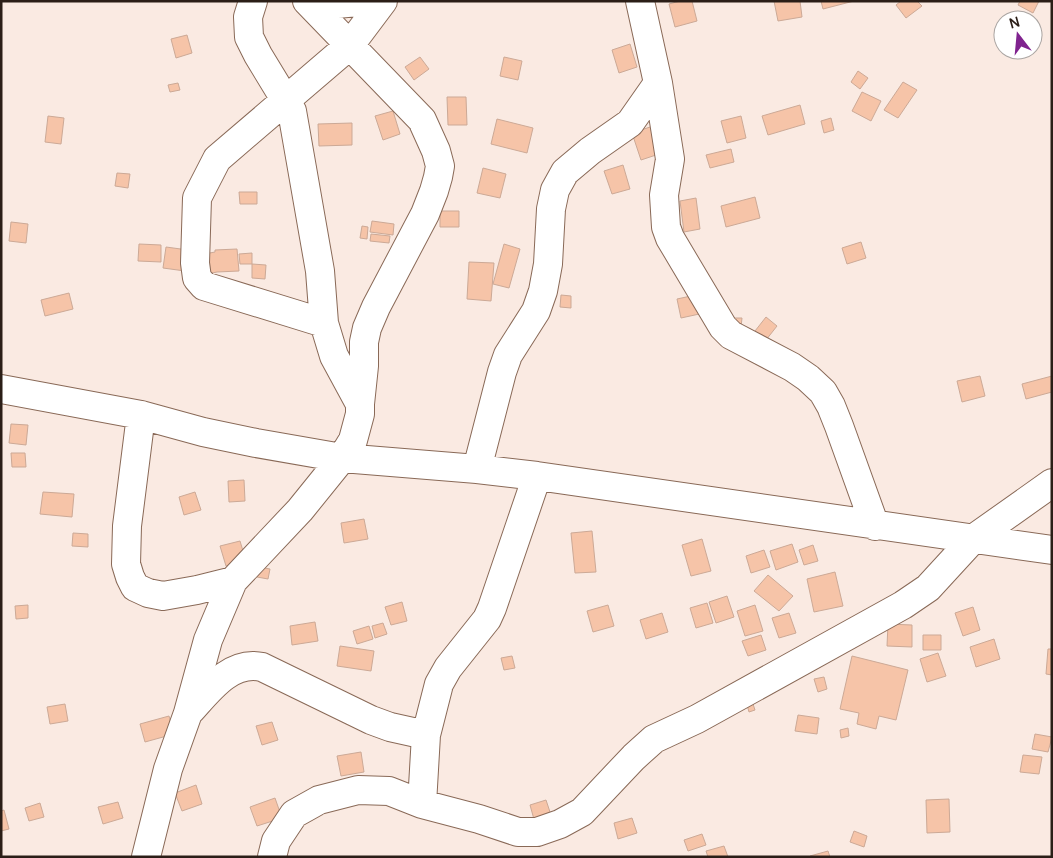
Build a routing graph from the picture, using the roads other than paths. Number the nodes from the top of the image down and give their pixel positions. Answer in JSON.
{"nodes":[{"id":1,"x":253,"y":1,"type":"edge"},
{"id":2,"x":306,"y":1,"type":"edge"},
{"id":3,"x":315,"y":1,"type":"edge"},
{"id":4,"x":365,"y":1,"type":"edge"},
{"id":5,"x":383,"y":1,"type":"edge"},
{"id":6,"x":640,"y":1,"type":"edge"},
{"id":7,"x":350,"y":45,"type":"junction"},
{"id":8,"x":658,"y":83,"type":"junction"},
{"id":9,"x":286,"y":100,"type":"junction"},
{"id":10,"x":324,"y":323,"type":"junction"},
{"id":11,"x":1,"y":389,"type":"edge"},
{"id":12,"x":360,"y":404,"type":"junction"},
{"id":13,"x":141,"y":415,"type":"junction"},
{"id":14,"x":342,"y":458,"type":"junction"},
{"id":15,"x":477,"y":469,"type":"junction"},
{"id":16,"x":537,"y":476,"type":"junction"},
{"id":17,"x":1052,"y":483,"type":"edge"},
{"id":18,"x":875,"y":526,"type":"junction"},
{"id":19,"x":973,"y":538,"type":"junction"},
{"id":20,"x":1052,"y":550,"type":"edge"},
{"id":21,"x":233,"y":581,"type":"junction"},
{"id":22,"x":188,"y":713,"type":"junction"},
{"id":23,"x":426,"y":735,"type":"junction"},
{"id":24,"x":422,"y":804,"type":"junction"},
{"id":25,"x":146,"y":857,"type":"edge"},
{"id":26,"x":272,"y":857,"type":"edge"}],
"edges":[{"from":1,"to":9,"type":"street"},
{"from":2,"to":7,"type":"street"},
{"from":3,"to":4,"type":"street"},
{"from":5,"to":7,"type":"street"},
{"from":6,"to":8,"type":"street"},
{"from":7,"to":9,"type":"street"},
{"from":7,"to":12,"type":"street"},
{"from":8,"to":15,"type":"street"},
{"from":8,"to":18,"type":"street"},
{"from":9,"to":10,"type":"street"},
{"from":9,"to":10,"type":"street"},
{"from":10,"to":12,"type":"street"},
{"from":11,"to":13,"type":"street"},
{"from":12,"to":14,"type":"street"},
{"from":13,"to":14,"type":"street"},
{"from":13,"to":21,"type":"street"},
{"from":14,"to":15,"type":"street"},
{"from":14,"to":21,"type":"street"},
{"from":15,"to":16,"type":"street"},
{"from":16,"to":18,"type":"street"},
{"from":16,"to":23,"type":"street"},
{"from":17,"to":19,"type":"street"},
{"from":18,"to":19,"type":"street"},
{"from":19,"to":20,"type":"street"},
{"from":19,"to":24,"type":"street"},
{"from":21,"to":22,"type":"street"},
{"from":22,"to":23,"type":"street"},
{"from":22,"to":25,"type":"street"},
{"from":23,"to":24,"type":"street"},
{"from":24,"to":26,"type":"street"}]}
